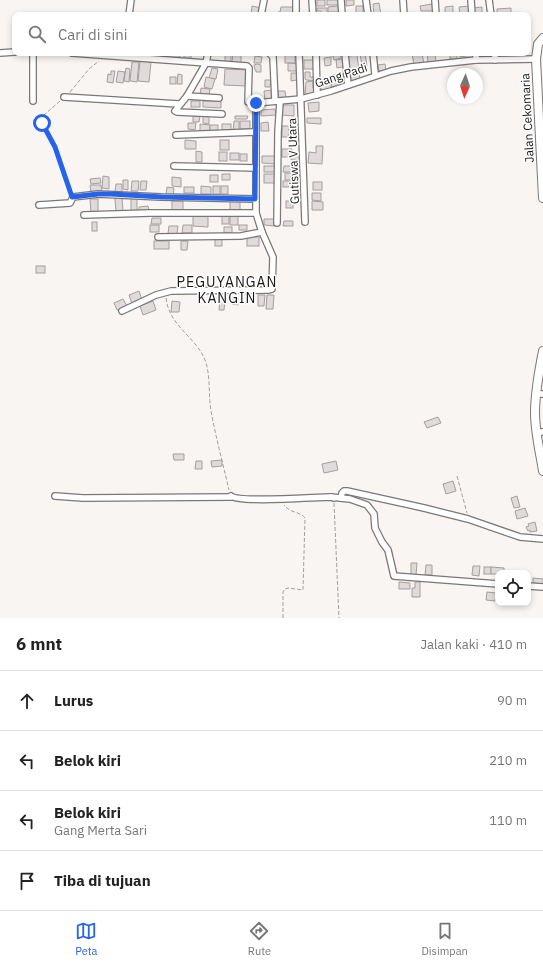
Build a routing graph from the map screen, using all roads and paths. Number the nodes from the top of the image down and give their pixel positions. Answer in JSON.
{"nodes":[{"id":1,"x":131,"y":0,"type":"edge"},
{"id":2,"x":264,"y":0,"type":"edge"},
{"id":3,"x":296,"y":0,"type":"edge"},
{"id":4,"x":312,"y":0,"type":"edge"},
{"id":5,"x":341,"y":0,"type":"edge"},
{"id":6,"x":366,"y":0,"type":"edge"},
{"id":7,"x":403,"y":0,"type":"edge"},
{"id":8,"x":435,"y":0,"type":"edge"},
{"id":9,"x":471,"y":0,"type":"edge"},
{"id":10,"x":489,"y":0,"type":"edge"},
{"id":11,"x":129,"y":12,"type":"edge"},
{"id":12,"x":262,"y":12,"type":"edge"},
{"id":13,"x":296,"y":12,"type":"edge"},
{"id":14,"x":313,"y":12,"type":"edge"},
{"id":15,"x":342,"y":12,"type":"edge"},
{"id":16,"x":368,"y":12,"type":"edge"},
{"id":17,"x":404,"y":12,"type":"edge"},
{"id":18,"x":436,"y":12,"type":"edge"},
{"id":19,"x":472,"y":12,"type":"edge"},
{"id":20,"x":491,"y":12,"type":"edge"},
{"id":21,"x":543,"y":38,"type":"edge"},
{"id":22,"x":12,"y":52,"type":"edge"},
{"id":23,"x":0,"y":53,"type":"edge"},
{"id":24,"x":33,"y":56,"type":"edge"},
{"id":25,"x":105,"y":56,"type":"edge"},
{"id":26,"x":129,"y":56,"type":"edge"},
{"id":27,"x":207,"y":56,"type":"edge"},
{"id":28,"x":272,"y":56,"type":"edge"},
{"id":29,"x":299,"y":56,"type":"edge"},
{"id":30,"x":316,"y":56,"type":"edge"},
{"id":31,"x":345,"y":56,"type":"edge"},
{"id":32,"x":373,"y":56,"type":"edge"},
{"id":33,"x":476,"y":56,"type":"edge"},
{"id":34,"x":495,"y":56,"type":"edge"},
{"id":35,"x":536,"y":59,"type":"junction"},
{"id":36,"x":476,"y":60,"type":"junction"},
{"id":37,"x":496,"y":60,"type":"junction"},
{"id":38,"x":206,"y":63,"type":"junction"},
{"id":39,"x":375,"y":74,"type":"dead end"},
{"id":40,"x":348,"y":85,"type":"junction"},
{"id":41,"x":317,"y":95,"type":"junction"},
{"id":42,"x":187,"y":96,"type":"junction"},
{"id":43,"x":64,"y":97,"type":"junction"},
{"id":44,"x":219,"y":98,"type":"dead end"},
{"id":45,"x":301,"y":99,"type":"junction"},
{"id":46,"x":33,"y":101,"type":"dead end"},
{"id":47,"x":278,"y":101,"type":"junction"},
{"id":48,"x":256,"y":103,"type":"junction"},
{"id":49,"x":179,"y":104,"type":"junction"},
{"id":50,"x":222,"y":114,"type":"dead end"},
{"id":51,"x":255,"y":132,"type":"junction"},
{"id":52,"x":176,"y":135,"type":"dead end"},
{"id":53,"x":174,"y":166,"type":"dead end"},
{"id":54,"x":256,"y":168,"type":"junction"},
{"id":55,"x":74,"y":197,"type":"junction"},
{"id":56,"x":543,"y":198,"type":"edge"},
{"id":57,"x":255,"y":199,"type":"junction"},
{"id":58,"x":39,"y":205,"type":"dead end"},
{"id":59,"x":256,"y":213,"type":"junction"},
{"id":60,"x":84,"y":215,"type":"dead end"},
{"id":61,"x":277,"y":222,"type":"dead end"},
{"id":62,"x":305,"y":222,"type":"dead end"},
{"id":63,"x":262,"y":232,"type":"junction"},
{"id":64,"x":158,"y":237,"type":"dead end"},
{"id":65,"x":167,"y":291,"type":"junction"},
{"id":66,"x":122,"y":311,"type":"dead end"},
{"id":67,"x":543,"y":351,"type":"edge"},
{"id":68,"x":542,"y":362,"type":"edge"},
{"id":69,"x":540,"y":394,"type":"edge"},
{"id":70,"x":540,"y":432,"type":"edge"},
{"id":71,"x":543,"y":471,"type":"edge"},
{"id":72,"x":456,"y":476,"type":"dead end"},
{"id":73,"x":55,"y":496,"type":"dead end"},
{"id":74,"x":231,"y":497,"type":"junction"},
{"id":75,"x":333,"y":498,"type":"junction"},
{"id":76,"x":341,"y":498,"type":"junction"},
{"id":77,"x":279,"y":499,"type":"junction"},
{"id":78,"x":468,"y":519,"type":"junction"},
{"id":79,"x":543,"y":539,"type":"edge"},
{"id":80,"x":495,"y":584,"type":"edge"},
{"id":81,"x":531,"y":586,"type":"edge"},
{"id":82,"x":543,"y":587,"type":"edge"},
{"id":83,"x":283,"y":618,"type":"edge"},
{"id":84,"x":339,"y":618,"type":"edge"}],
"edges":[{"from":1,"to":11,"type":"street"},
{"from":2,"to":12,"type":"street"},
{"from":3,"to":13,"type":"street"},
{"from":4,"to":14,"type":"street"},
{"from":5,"to":15,"type":"street"},
{"from":6,"to":16,"type":"street"},
{"from":7,"to":17,"type":"street"},
{"from":8,"to":18,"type":"street"},
{"from":9,"to":19,"type":"street"},
{"from":10,"to":20,"type":"street"},
{"from":21,"to":35,"type":"street","name":"Jalan Cekomaria"},
{"from":22,"to":23,"type":"street"},
{"from":24,"to":46,"type":"street"},
{"from":25,"to":43,"type":"path"},
{"from":26,"to":38,"type":"street"},
{"from":27,"to":38,"type":"street"},
{"from":28,"to":47,"type":"street"},
{"from":29,"to":45,"type":"street","name":"Gutiswa V Utara"},
{"from":30,"to":41,"type":"street"},
{"from":31,"to":40,"type":"street"},
{"from":32,"to":39,"type":"street"},
{"from":33,"to":36,"type":"street"},
{"from":34,"to":37,"type":"street"},
{"from":35,"to":37,"type":"street","name":"Gang Padi"},
{"from":35,"to":56,"type":"street","name":"Jalan Cekomaria"},
{"from":36,"to":37,"type":"street","name":"Gang Padi"},
{"from":36,"to":40,"type":"street","name":"Gang Padi"},
{"from":38,"to":42,"type":"street"},
{"from":38,"to":48,"type":"street","name":"Gang Padi"},
{"from":40,"to":41,"type":"street","name":"Gang Padi"},
{"from":41,"to":45,"type":"street","name":"Gang Padi"},
{"from":42,"to":44,"type":"street"},
{"from":42,"to":49,"type":"street"},
{"from":43,"to":49,"type":"street"},
{"from":43,"to":55,"type":"path"},
{"from":45,"to":47,"type":"street","name":"Gang Padi"},
{"from":45,"to":62,"type":"street","name":"Gutiswa V Utara"},
{"from":47,"to":48,"type":"street","name":"Gang Padi"},
{"from":47,"to":61,"type":"street"},
{"from":48,"to":51,"type":"street"},
{"from":49,"to":50,"type":"street"},
{"from":51,"to":52,"type":"street"},
{"from":51,"to":54,"type":"street"},
{"from":53,"to":54,"type":"street"},
{"from":54,"to":57,"type":"street"},
{"from":55,"to":57,"type":"street"},
{"from":55,"to":58,"type":"street"},
{"from":57,"to":59,"type":"street"},
{"from":59,"to":60,"type":"street"},
{"from":59,"to":63,"type":"street"},
{"from":63,"to":64,"type":"street"},
{"from":63,"to":65,"type":"street"},
{"from":65,"to":66,"type":"street"},
{"from":65,"to":74,"type":"path"},
{"from":67,"to":68,"type":"street"},
{"from":68,"to":69,"type":"street"},
{"from":69,"to":70,"type":"street"},
{"from":70,"to":71,"type":"street"},
{"from":72,"to":78,"type":"path"},
{"from":73,"to":74,"type":"street"},
{"from":74,"to":77,"type":"street"},
{"from":75,"to":76,"type":"street"},
{"from":75,"to":77,"type":"street"},
{"from":75,"to":84,"type":"path"},
{"from":76,"to":78,"type":"street"},
{"from":76,"to":80,"type":"street"},
{"from":77,"to":83,"type":"path"},
{"from":78,"to":79,"type":"street"},
{"from":81,"to":82,"type":"street"}]}
